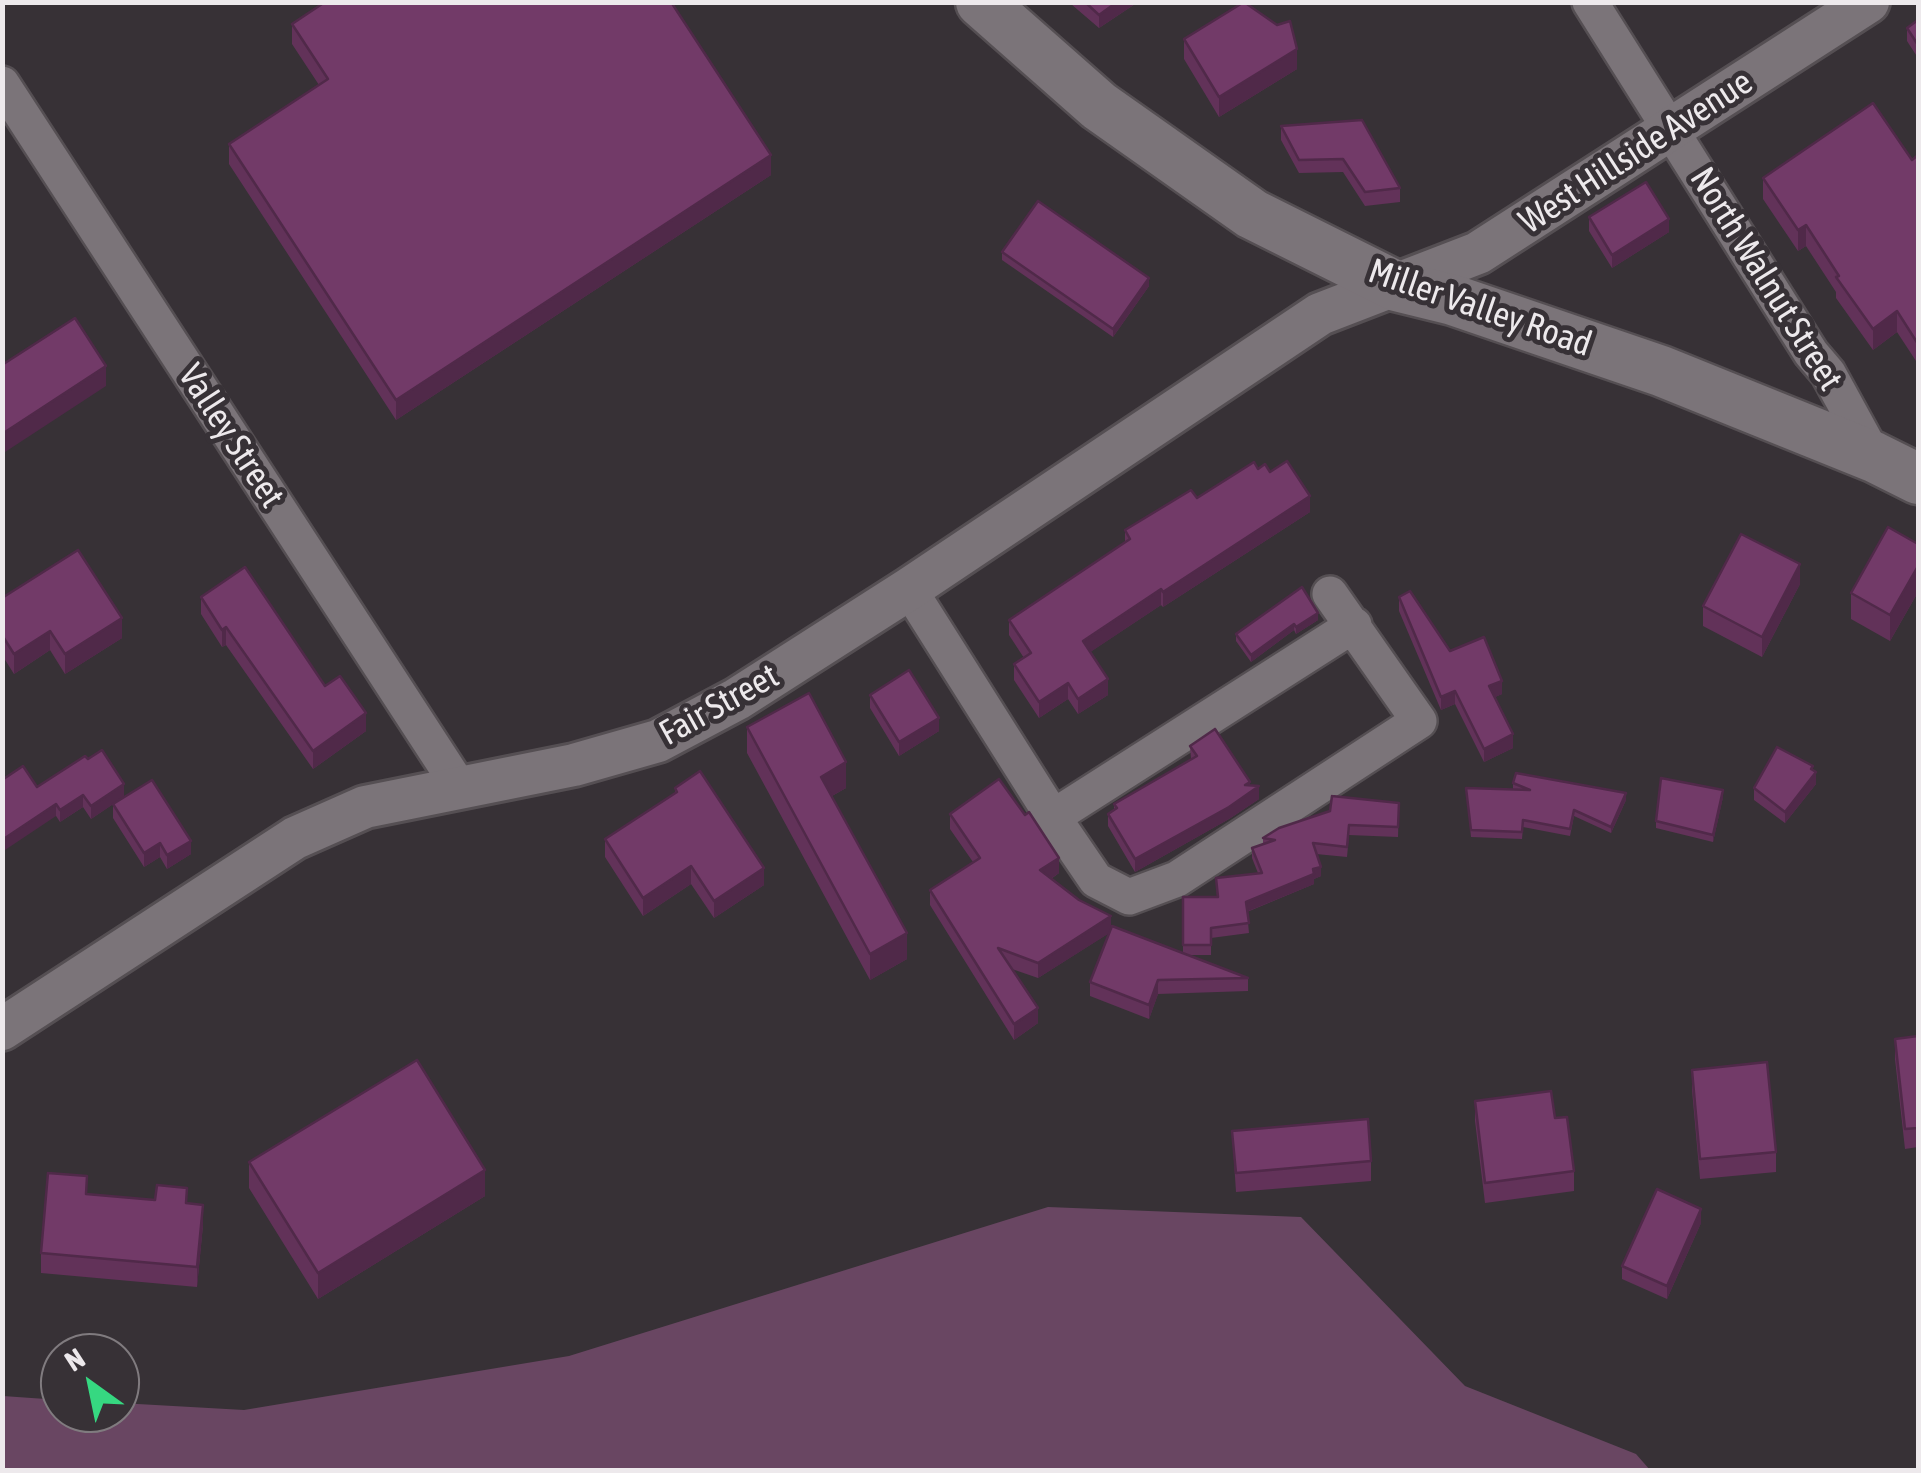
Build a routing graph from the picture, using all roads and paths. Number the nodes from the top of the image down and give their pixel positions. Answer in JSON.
{"nodes":[{"id":1,"x":981,"y":2,"type":"edge"},
{"id":2,"x":1590,"y":2,"type":"edge"},
{"id":3,"x":1868,"y":2,"type":"edge"},
{"id":4,"x":2,"y":84,"type":"edge"},
{"id":5,"x":1671,"y":128,"type":"junction"},
{"id":6,"x":1396,"y":286,"type":"junction"},
{"id":7,"x":1874,"y":457,"type":"junction"},
{"id":8,"x":1918,"y":479,"type":"edge"},
{"id":9,"x":909,"y":589,"type":"junction"},
{"id":10,"x":1330,"y":594,"type":"dead end"},
{"id":11,"x":1354,"y":624,"type":"junction"},
{"id":12,"x":460,"y":788,"type":"junction"},
{"id":13,"x":1053,"y":817,"type":"junction"},
{"id":14,"x":2,"y":1029,"type":"edge"}],
"edges":[{"from":1,"to":6,"type":"main road","name":"Miller Valley Road"},
{"from":2,"to":5,"type":"street","name":"North Walnut Street"},
{"from":3,"to":5,"type":"street","name":"West Hillside Avenue"},
{"from":4,"to":12,"type":"street","name":"Valley Street"},
{"from":5,"to":6,"type":"street","name":"West Hillside Avenue"},
{"from":5,"to":7,"type":"street","name":"North Walnut Street"},
{"from":6,"to":7,"type":"main road","name":"Miller Valley Road"},
{"from":6,"to":9,"type":"street","name":"Fair Street"},
{"from":7,"to":8,"type":"main road","name":"Miller Valley Road"},
{"from":9,"to":12,"type":"street","name":"Fair Street"},
{"from":9,"to":13,"type":"street"},
{"from":10,"to":11,"type":"street"},
{"from":11,"to":13,"type":"street"},
{"from":11,"to":13,"type":"street"},
{"from":12,"to":14,"type":"street","name":"Fair Street"}]}
